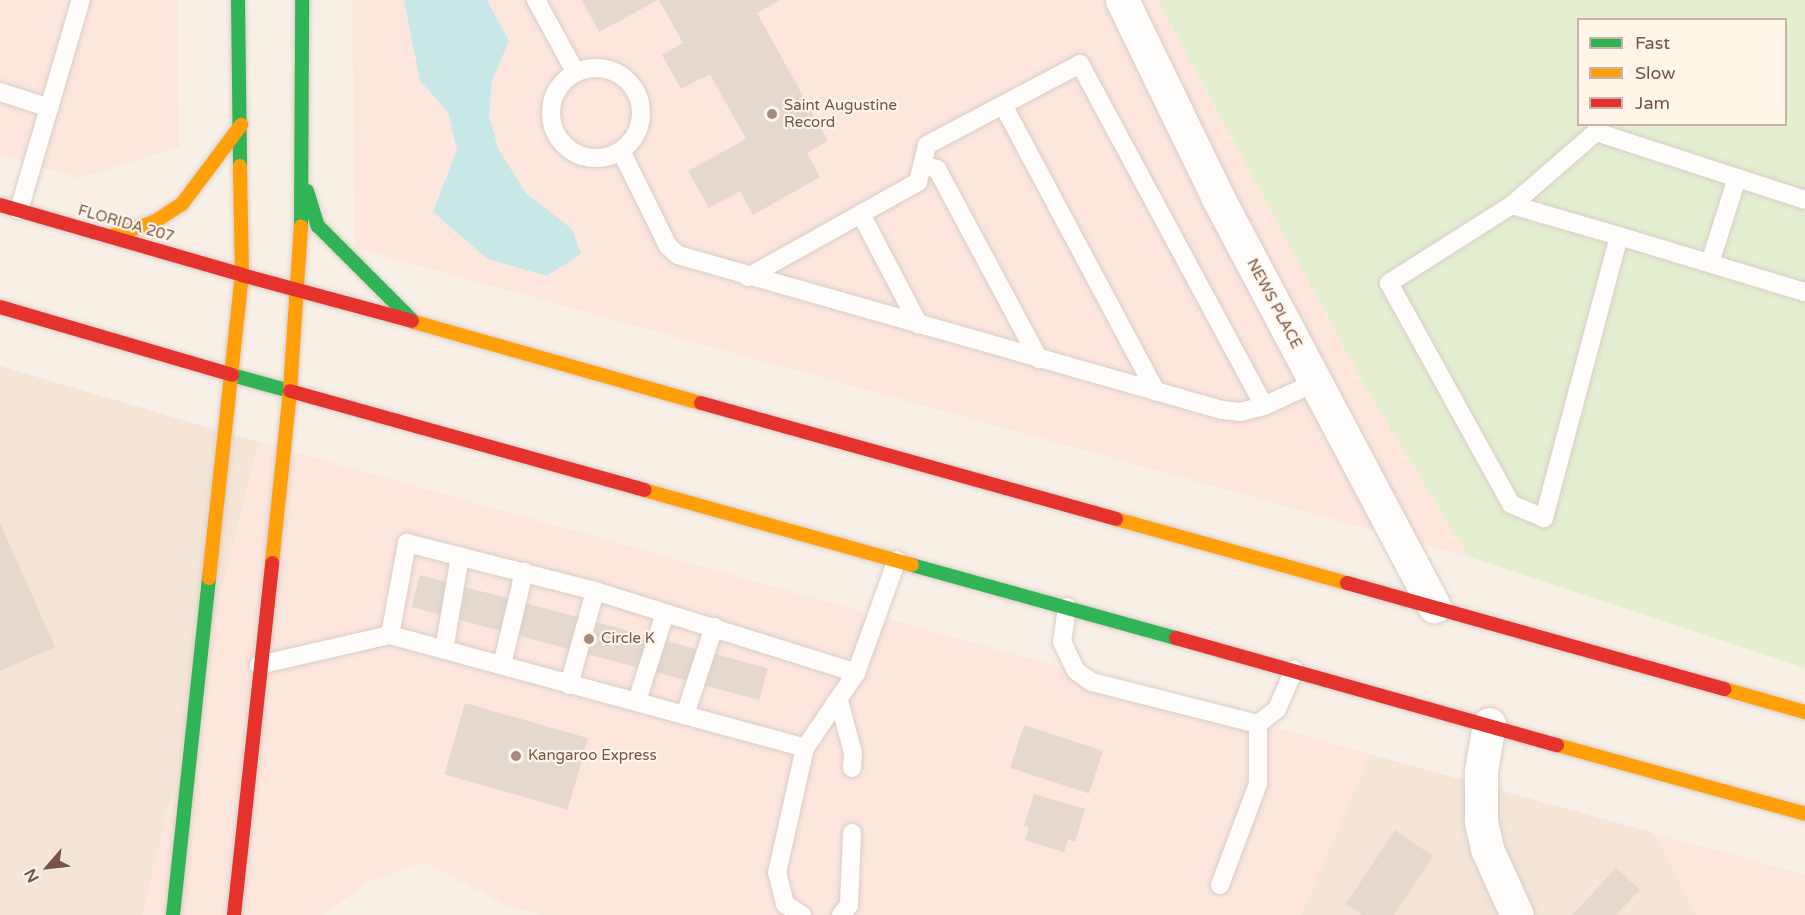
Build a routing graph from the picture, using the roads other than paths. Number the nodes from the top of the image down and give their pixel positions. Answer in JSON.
{"nodes":[{"id":1,"x":238,"y":0,"type":"edge"},
{"id":2,"x":302,"y":0,"type":"edge"},
{"id":3,"x":536,"y":0,"type":"edge"},
{"id":4,"x":1122,"y":0,"type":"edge"},
{"id":5,"x":79,"y":1,"type":"edge"},
{"id":6,"x":576,"y":74,"type":"junction"},
{"id":7,"x":0,"y":92,"type":"edge"},
{"id":8,"x":1003,"y":105,"type":"junction"},
{"id":9,"x":50,"y":108,"type":"junction"},
{"id":10,"x":241,"y":124,"type":"junction"},
{"id":11,"x":621,"y":151,"type":"junction"},
{"id":12,"x":922,"y":165,"type":"junction"},
{"id":13,"x":303,"y":177,"type":"junction"},
{"id":14,"x":1737,"y":178,"type":"junction"},
{"id":15,"x":1805,"y":201,"type":"edge"},
{"id":16,"x":0,"y":205,"type":"edge"},
{"id":17,"x":1512,"y":205,"type":"junction"},
{"id":18,"x":20,"y":210,"type":"junction"},
{"id":19,"x":861,"y":214,"type":"junction"},
{"id":20,"x":111,"y":236,"type":"junction"},
{"id":21,"x":1619,"y":236,"type":"junction"},
{"id":22,"x":1710,"y":263,"type":"junction"},
{"id":23,"x":242,"y":275,"type":"junction"},
{"id":24,"x":748,"y":277,"type":"junction"},
{"id":25,"x":297,"y":290,"type":"junction"},
{"id":26,"x":1805,"y":292,"type":"edge"},
{"id":27,"x":0,"y":308,"type":"edge"},
{"id":28,"x":414,"y":322,"type":"junction"},
{"id":29,"x":919,"y":325,"type":"junction"},
{"id":30,"x":1039,"y":359,"type":"junction"},
{"id":31,"x":232,"y":375,"type":"junction"},
{"id":32,"x":1316,"y":382,"type":"junction"},
{"id":33,"x":290,"y":391,"type":"junction"},
{"id":34,"x":1156,"y":392,"type":"junction"},
{"id":35,"x":1264,"y":406,"type":"junction"},
{"id":36,"x":460,"y":556,"type":"junction"},
{"id":37,"x":897,"y":560,"type":"junction"},
{"id":38,"x":524,"y":572,"type":"junction"},
{"id":39,"x":595,"y":591,"type":"junction"},
{"id":40,"x":1434,"y":606,"type":"junction"},
{"id":41,"x":1067,"y":607,"type":"junction"},
{"id":42,"x":665,"y":613,"type":"junction"},
{"id":43,"x":714,"y":627,"type":"junction"},
{"id":44,"x":390,"y":635,"type":"junction"},
{"id":45,"x":444,"y":650,"type":"junction"},
{"id":46,"x":259,"y":665,"type":"junction"},
{"id":47,"x":502,"y":665,"type":"junction"},
{"id":48,"x":1294,"y":670,"type":"junction"},
{"id":49,"x":856,"y":673,"type":"junction"},
{"id":50,"x":569,"y":685,"type":"junction"},
{"id":51,"x":637,"y":701,"type":"junction"},
{"id":52,"x":839,"y":701,"type":"junction"},
{"id":53,"x":1805,"y":712,"type":"edge"},
{"id":54,"x":685,"y":715,"type":"junction"},
{"id":55,"x":1258,"y":724,"type":"junction"},
{"id":56,"x":1489,"y":724,"type":"junction"},
{"id":57,"x":805,"y":748,"type":"junction"},
{"id":58,"x":852,"y":768,"type":"dead end"},
{"id":59,"x":1805,"y":814,"type":"edge"},
{"id":60,"x":852,"y":833,"type":"dead end"},
{"id":61,"x":1221,"y":885,"type":"dead end"},
{"id":62,"x":173,"y":915,"type":"edge"},
{"id":63,"x":234,"y":915,"type":"edge"},
{"id":64,"x":802,"y":915,"type":"edge"},
{"id":65,"x":841,"y":915,"type":"edge"},
{"id":66,"x":1517,"y":915,"type":"edge"}],
"edges":[{"from":1,"to":10,"type":"main road"},
{"from":2,"to":13,"type":"main road"},
{"from":3,"to":6,"type":"lane"},
{"from":4,"to":32,"type":"street","name":"NEWS PLACE"},
{"from":5,"to":9,"type":"lane"},
{"from":6,"to":11,"type":"lane"},
{"from":6,"to":11,"type":"lane"},
{"from":7,"to":9,"type":"lane"},
{"from":8,"to":12,"type":"lane"},
{"from":8,"to":34,"type":"lane"},
{"from":8,"to":35,"type":"lane"},
{"from":9,"to":18,"type":"lane"},
{"from":10,"to":20,"type":"main road"},
{"from":10,"to":23,"type":"main road"},
{"from":11,"to":24,"type":"lane"},
{"from":12,"to":19,"type":"lane"},
{"from":12,"to":30,"type":"lane"},
{"from":13,"to":25,"type":"main road"},
{"from":13,"to":28,"type":"main road"},
{"from":14,"to":15,"type":"lane"},
{"from":14,"to":17,"type":"lane"},
{"from":14,"to":22,"type":"lane"},
{"from":16,"to":18,"type":"main road","name":"FLORIDA 207"},
{"from":17,"to":21,"type":"lane"},
{"from":17,"to":21,"type":"lane"},
{"from":18,"to":20,"type":"main road","name":"FLORIDA 207"},
{"from":19,"to":24,"type":"lane"},
{"from":19,"to":29,"type":"lane"},
{"from":20,"to":23,"type":"main road","name":"FLORIDA 207"},
{"from":21,"to":22,"type":"lane"},
{"from":22,"to":26,"type":"lane"},
{"from":23,"to":25,"type":"main road","name":"FLORIDA 207"},
{"from":23,"to":31,"type":"main road"},
{"from":24,"to":29,"type":"lane"},
{"from":25,"to":28,"type":"main road","name":"FLORIDA 207"},
{"from":25,"to":33,"type":"main road"},
{"from":27,"to":31,"type":"main road"},
{"from":28,"to":40,"type":"main road","name":"FLORIDA 207"},
{"from":29,"to":30,"type":"lane"},
{"from":30,"to":34,"type":"lane"},
{"from":31,"to":33,"type":"main road"},
{"from":31,"to":62,"type":"main road"},
{"from":32,"to":35,"type":"lane"},
{"from":32,"to":40,"type":"street","name":"NEWS PLACE"},
{"from":33,"to":37,"type":"main road"},
{"from":33,"to":46,"type":"main road"},
{"from":34,"to":35,"type":"lane"},
{"from":36,"to":38,"type":"lane"},
{"from":36,"to":44,"type":"lane"},
{"from":36,"to":45,"type":"lane"},
{"from":37,"to":41,"type":"main road"},
{"from":37,"to":49,"type":"lane"},
{"from":38,"to":39,"type":"lane"},
{"from":38,"to":47,"type":"lane"},
{"from":39,"to":42,"type":"lane"},
{"from":39,"to":50,"type":"lane"},
{"from":40,"to":53,"type":"main road","name":"FLORIDA 207"},
{"from":41,"to":48,"type":"main road"},
{"from":41,"to":55,"type":"lane"},
{"from":42,"to":43,"type":"lane"},
{"from":42,"to":51,"type":"lane"},
{"from":43,"to":49,"type":"lane"},
{"from":43,"to":54,"type":"lane"},
{"from":44,"to":45,"type":"lane"},
{"from":44,"to":46,"type":"lane"},
{"from":45,"to":47,"type":"lane"},
{"from":46,"to":63,"type":"main road"},
{"from":47,"to":50,"type":"lane"},
{"from":48,"to":55,"type":"lane"},
{"from":48,"to":56,"type":"main road"},
{"from":49,"to":52,"type":"lane"},
{"from":50,"to":51,"type":"lane"},
{"from":51,"to":54,"type":"lane"},
{"from":52,"to":57,"type":"lane"},
{"from":52,"to":58,"type":"lane"},
{"from":54,"to":57,"type":"lane"},
{"from":55,"to":61,"type":"lane"},
{"from":56,"to":59,"type":"main road"},
{"from":56,"to":66,"type":"street"},
{"from":57,"to":64,"type":"lane"},
{"from":60,"to":65,"type":"lane"}]}
